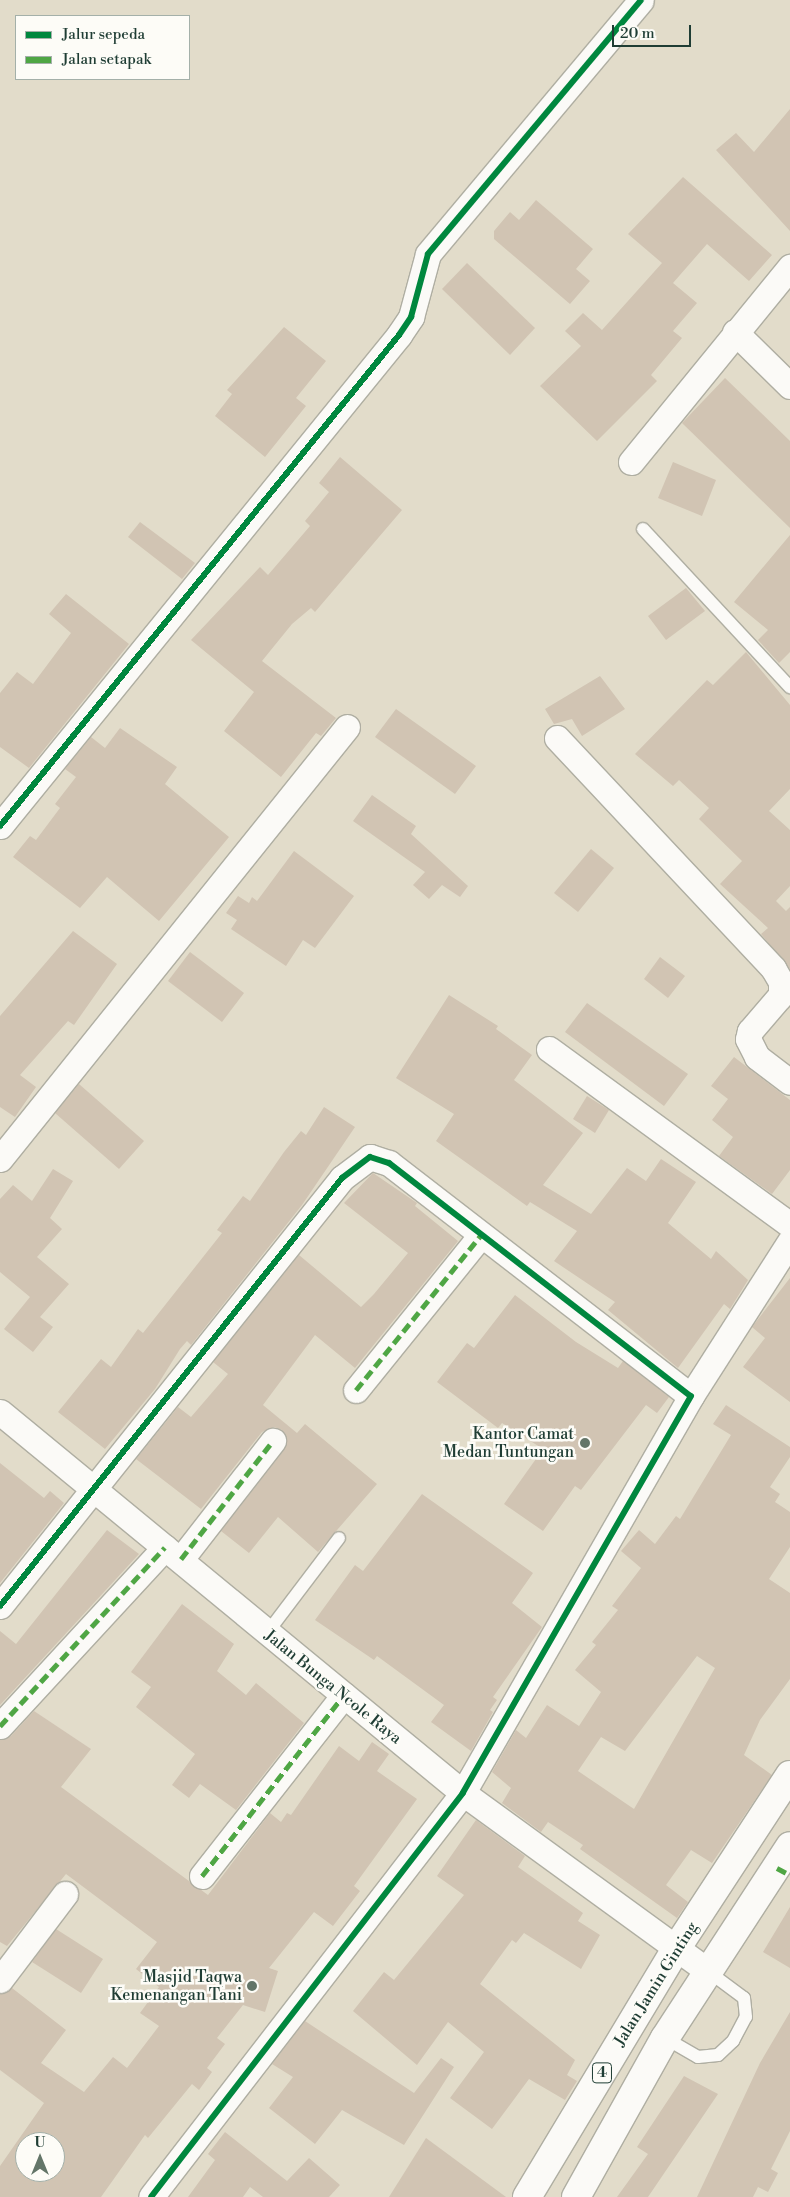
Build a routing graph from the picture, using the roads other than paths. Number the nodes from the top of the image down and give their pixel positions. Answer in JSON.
{"nodes":[{"id":1,"x":641,"y":0,"type":"edge"},
{"id":2,"x":790,"y":267,"type":"edge"},
{"id":3,"x":734,"y":332,"type":"junction"},
{"id":4,"x":790,"y":386,"type":"edge"},
{"id":5,"x":631,"y":462,"type":"dead end"},
{"id":6,"x":643,"y":530,"type":"dead end"},
{"id":7,"x":790,"y":687,"type":"edge"},
{"id":8,"x":347,"y":727,"type":"dead end"},
{"id":9,"x":557,"y":738,"type":"dead end"},
{"id":10,"x":0,"y":826,"type":"edge"},
{"id":11,"x":549,"y":1049,"type":"dead end"},
{"id":12,"x":790,"y":1082,"type":"edge"},
{"id":13,"x":0,"y":1158,"type":"edge"},
{"id":14,"x":790,"y":1225,"type":"edge"},
{"id":15,"x":481,"y":1235,"type":"junction"},
{"id":16,"x":790,"y":1240,"type":"edge"},
{"id":17,"x":356,"y":1390,"type":"dead end"},
{"id":18,"x":691,"y":1396,"type":"junction"},
{"id":19,"x":0,"y":1412,"type":"edge"},
{"id":20,"x":273,"y":1441,"type":"dead end"},
{"id":21,"x":97,"y":1489,"type":"junction"},
{"id":22,"x":339,"y":1538,"type":"dead end"},
{"id":23,"x":173,"y":1553,"type":"junction"},
{"id":24,"x":0,"y":1606,"type":"edge"},
{"id":25,"x":267,"y":1632,"type":"junction"},
{"id":26,"x":344,"y":1695,"type":"junction"},
{"id":27,"x":0,"y":1726,"type":"edge"},
{"id":28,"x":790,"y":1775,"type":"edge"},
{"id":29,"x":463,"y":1793,"type":"junction"},
{"id":30,"x":786,"y":1863,"type":"edge"},
{"id":31,"x":202,"y":1876,"type":"dead end"},
{"id":32,"x":64,"y":1894,"type":"dead end"},
{"id":33,"x":676,"y":1949,"type":"junction"},
{"id":34,"x":709,"y":1972,"type":"junction"},
{"id":35,"x":0,"y":1980,"type":"edge"},
{"id":36,"x":664,"y":2038,"type":"junction"},
{"id":37,"x":151,"y":2197,"type":"edge"},
{"id":38,"x":528,"y":2197,"type":"edge"},
{"id":39,"x":576,"y":2197,"type":"edge"}],
"edges":[{"from":1,"to":10,"type":"street"},
{"from":2,"to":3,"type":"street"},
{"from":3,"to":4,"type":"street"},
{"from":3,"to":5,"type":"street"},
{"from":6,"to":7,"type":"lane"},
{"from":8,"to":13,"type":"street"},
{"from":9,"to":12,"type":"street"},
{"from":11,"to":14,"type":"street"},
{"from":15,"to":17,"type":"street"},
{"from":15,"to":18,"type":"street"},
{"from":15,"to":21,"type":"street"},
{"from":16,"to":18,"type":"street"},
{"from":18,"to":29,"type":"street"},
{"from":19,"to":21,"type":"street","name":"Jalan Bunga Ncole Raya"},
{"from":20,"to":23,"type":"street"},
{"from":21,"to":23,"type":"street","name":"Jalan Bunga Ncole Raya"},
{"from":21,"to":24,"type":"street"},
{"from":22,"to":25,"type":"lane"},
{"from":23,"to":25,"type":"street","name":"Jalan Bunga Ncole Raya"},
{"from":23,"to":27,"type":"street"},
{"from":25,"to":26,"type":"street","name":"Jalan Bunga Ncole Raya"},
{"from":26,"to":29,"type":"street","name":"Jalan Bunga Ncole Raya"},
{"from":26,"to":31,"type":"street"},
{"from":28,"to":33,"type":"highway","name":"Jalan Jamin Ginting","number":"4"},
{"from":29,"to":33,"type":"street","name":"Jalan Bunga Ncole Raya"},
{"from":29,"to":37,"type":"street"},
{"from":30,"to":34,"type":"highway","number":"4"},
{"from":32,"to":35,"type":"street"},
{"from":33,"to":34,"type":"street","name":"Jalan Bunga Ncole Raya"},
{"from":33,"to":38,"type":"highway","name":"Jalan Jamin Ginting","number":"4"},
{"from":34,"to":36,"type":"highway","number":"4"},
{"from":34,"to":36,"type":"lane"},
{"from":36,"to":39,"type":"highway","number":"4"}]}
